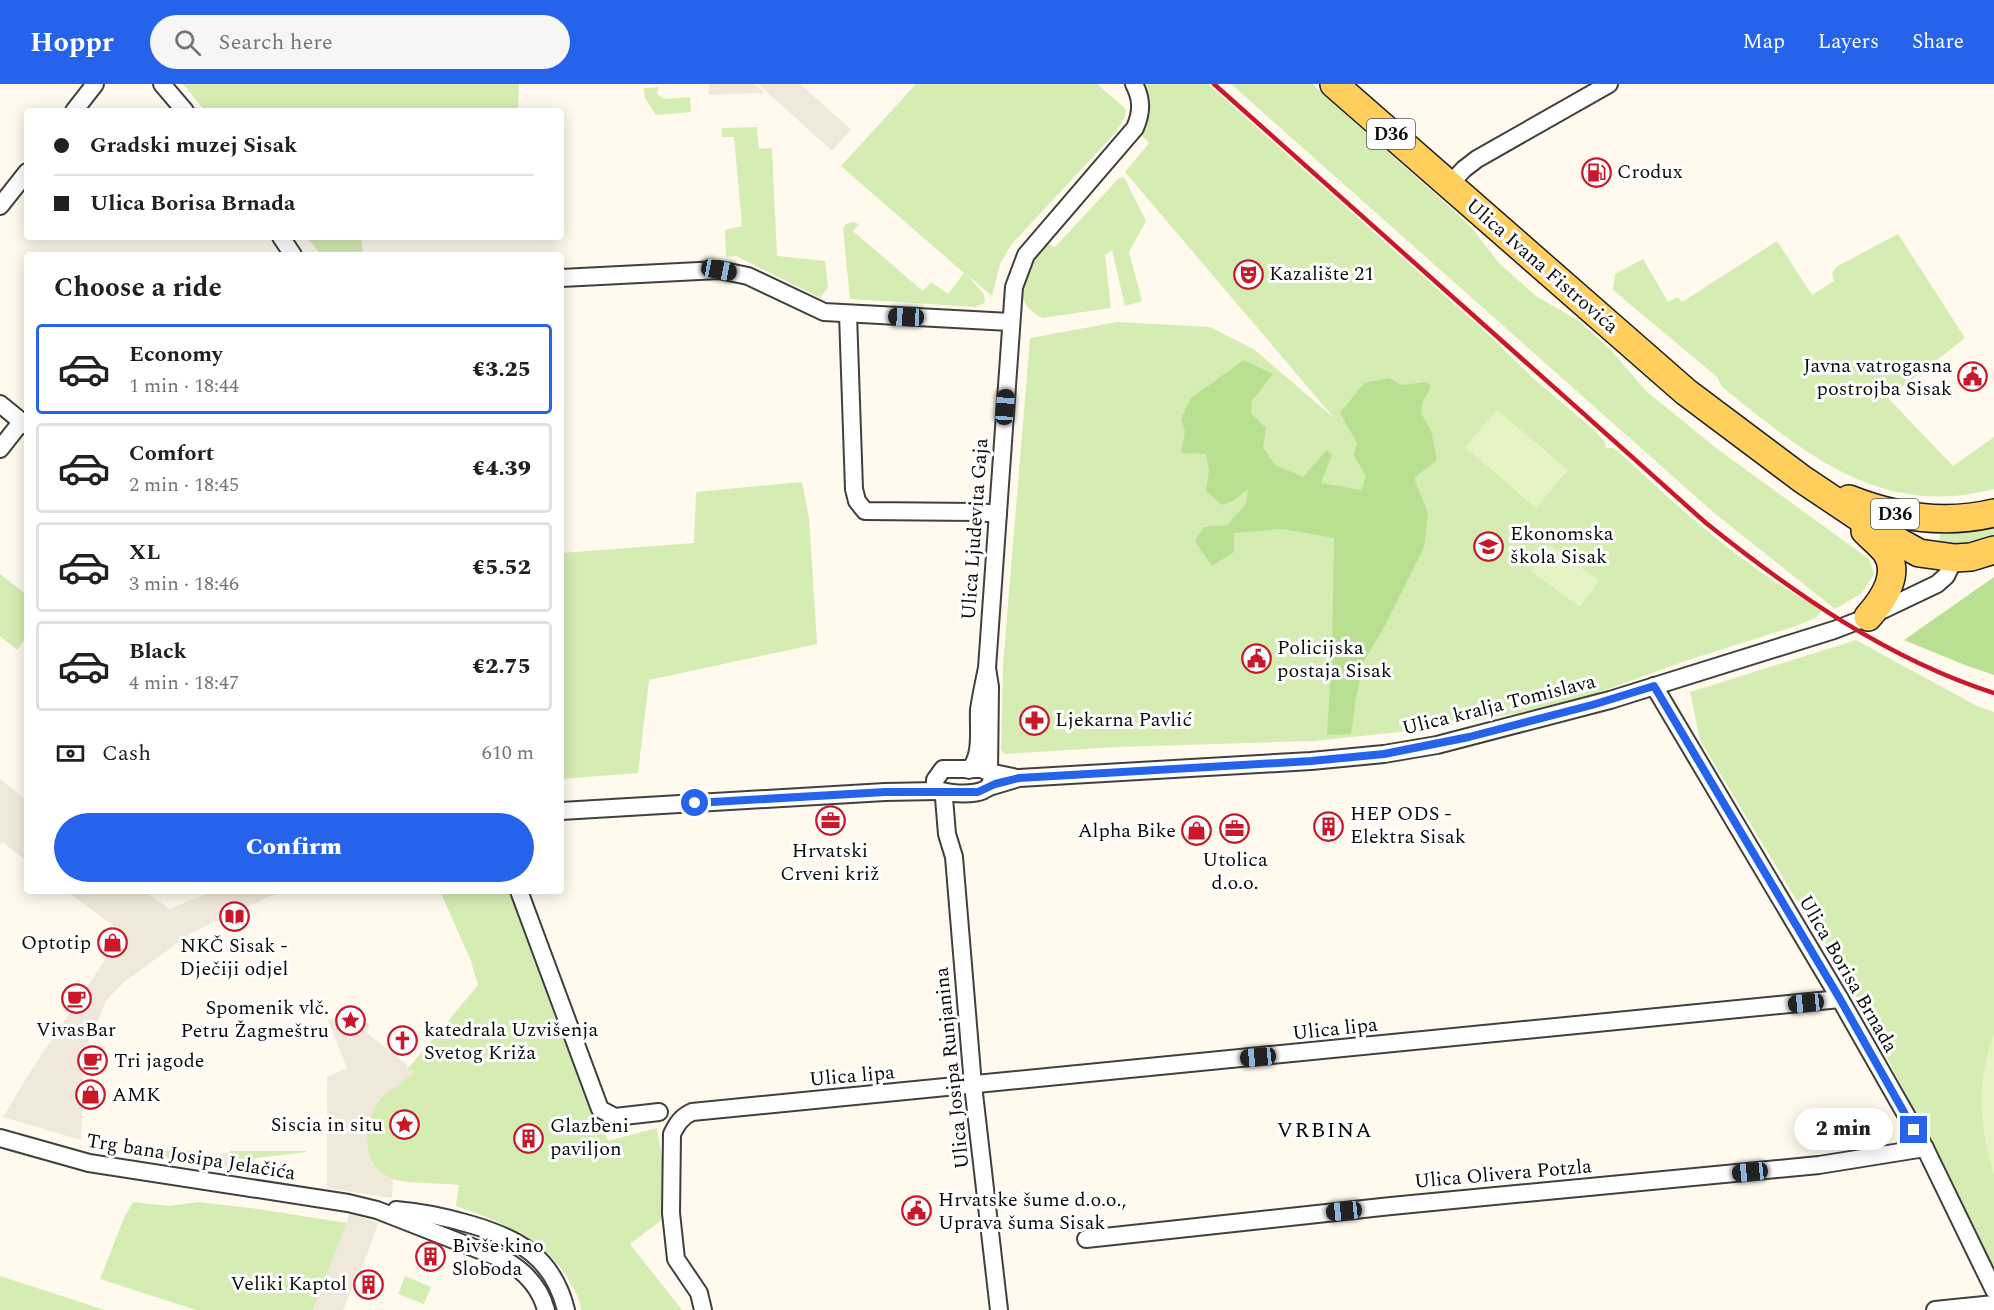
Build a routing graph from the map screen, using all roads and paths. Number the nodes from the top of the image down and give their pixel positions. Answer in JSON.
{"nodes":[{"id":1,"x":95,"y":84,"type":"edge"},
{"id":2,"x":162,"y":84,"type":"edge"},
{"id":3,"x":1134,"y":84,"type":"edge"},
{"id":4,"x":1334,"y":84,"type":"edge"},
{"id":5,"x":1609,"y":84,"type":"edge"},
{"id":6,"x":76,"y":108,"type":"edge"},
{"id":7,"x":182,"y":108,"type":"edge"},
{"id":8,"x":24,"y":176,"type":"edge"},
{"id":9,"x":1449,"y":185,"type":"junction"},
{"id":10,"x":0,"y":207,"type":"edge"},
{"id":11,"x":564,"y":278,"type":"edge"},
{"id":12,"x":848,"y":314,"type":"junction"},
{"id":13,"x":1010,"y":322,"type":"junction"},
{"id":14,"x":0,"y":404,"type":"edge"},
{"id":15,"x":24,"y":424,"type":"edge"},
{"id":16,"x":0,"y":449,"type":"edge"},
{"id":17,"x":1802,"y":479,"type":"junction"},
{"id":18,"x":1850,"y":512,"type":"junction"},
{"id":19,"x":1994,"y":513,"type":"edge"},
{"id":20,"x":998,"y":514,"type":"junction"},
{"id":21,"x":1994,"y":550,"type":"edge"},
{"id":22,"x":1955,"y":558,"type":"junction"},
{"id":23,"x":1868,"y":617,"type":"junction"},
{"id":24,"x":987,"y":668,"type":"junction"},
{"id":25,"x":1654,"y":686,"type":"junction"},
{"id":26,"x":969,"y":770,"type":"junction"},
{"id":27,"x":940,"y":771,"type":"junction"},
{"id":28,"x":989,"y":779,"type":"junction"},
{"id":29,"x":885,"y":792,"type":"junction"},
{"id":30,"x":939,"y":792,"type":"junction"},
{"id":31,"x":962,"y":792,"type":"junction"},
{"id":32,"x":564,"y":811,"type":"edge"},
{"id":33,"x":954,"y":857,"type":"junction"},
{"id":34,"x":520,"y":894,"type":"edge"},
{"id":35,"x":1840,"y":999,"type":"junction"},
{"id":36,"x":973,"y":1086,"type":"junction"},
{"id":37,"x":659,"y":1112,"type":"dead end"},
{"id":38,"x":0,"y":1138,"type":"edge"},
{"id":39,"x":1925,"y":1148,"type":"junction"},
{"id":40,"x":377,"y":1210,"type":"junction"},
{"id":41,"x":1086,"y":1239,"type":"dead end"},
{"id":42,"x":1994,"y":1290,"type":"edge"},
{"id":43,"x":1994,"y":1304,"type":"edge"},
{"id":44,"x":546,"y":1310,"type":"edge"},
{"id":45,"x":566,"y":1310,"type":"edge"},
{"id":46,"x":703,"y":1310,"type":"edge"},
{"id":47,"x":999,"y":1310,"type":"edge"},
{"id":48,"x":1935,"y":1310,"type":"edge"}],
"edges":[{"from":1,"to":6,"type":"street"},
{"from":2,"to":7,"type":"street"},
{"from":3,"to":13,"type":"street","name":"Ulica Ljudevita Gaja"},
{"from":4,"to":9,"type":"main road","name":"Ulica Ivana Fistrovića","number":"D36"},
{"from":5,"to":9,"type":"street"},
{"from":8,"to":10,"type":"street"},
{"from":9,"to":17,"type":"main road","name":"Ulica Ivana Fistrovića","number":"D36"},
{"from":11,"to":12,"type":"street"},
{"from":12,"to":13,"type":"street"},
{"from":12,"to":20,"type":"street"},
{"from":13,"to":20,"type":"street","name":"Ulica Ljudevita Gaja"},
{"from":14,"to":15,"type":"street"},
{"from":15,"to":16,"type":"street"},
{"from":17,"to":18,"type":"main road","number":"D36"},
{"from":17,"to":19,"type":"main road","number":"D36"},
{"from":18,"to":22,"type":"main road","number":"D36"},
{"from":18,"to":23,"type":"main road"},
{"from":20,"to":24,"type":"street","name":"Ulica Ljudevita Gaja"},
{"from":21,"to":22,"type":"main road","number":"D36"},
{"from":22,"to":23,"type":"street","name":"Ulica kralja Tomislava"},
{"from":23,"to":25,"type":"street","name":"Ulica kralja Tomislava"},
{"from":24,"to":26,"type":"street","name":"Ulica Ljudevita Gaja"},
{"from":24,"to":28,"type":"street","name":"Ulica Ljudevita Gaja"},
{"from":25,"to":28,"type":"street","name":"Ulica kralja Tomislava"},
{"from":25,"to":35,"type":"street","name":"Ulica Borisa Brnada"},
{"from":26,"to":27,"type":"street"},
{"from":26,"to":28,"type":"street"},
{"from":27,"to":29,"type":"street"},
{"from":27,"to":30,"type":"street"},
{"from":28,"to":31,"type":"street","name":"Ulica kralja Tomislava"},
{"from":29,"to":30,"type":"street"},
{"from":29,"to":32,"type":"street"},
{"from":30,"to":31,"type":"street","name":"Ulica kralja Tomislava"},
{"from":30,"to":33,"type":"street","name":"Ulica Josipa Runjanina"},
{"from":31,"to":33,"type":"street","name":"Ulica Josipa Runjanina"},
{"from":33,"to":36,"type":"street","name":"Ulica Josipa Runjanina"},
{"from":34,"to":37,"type":"street"},
{"from":35,"to":36,"type":"street","name":"Ulica lipa"},
{"from":35,"to":39,"type":"street","name":"Ulica Borisa Brnada"},
{"from":36,"to":46,"type":"street","name":"Ulica lipa"},
{"from":36,"to":47,"type":"street","name":"Ulica Josipa Runjanina"},
{"from":38,"to":40,"type":"street","name":"Trg bana Josipa Jelačića"},
{"from":39,"to":41,"type":"street","name":"Ulica Olivera Potzla"},
{"from":39,"to":42,"type":"street","name":"Ulica Borisa Brnada"},
{"from":40,"to":44,"type":"street","name":"Trg bana Josipa Jelačića"},
{"from":40,"to":45,"type":"street","name":"Trg bana Josipa Jelačića"},
{"from":43,"to":48,"type":"street"}]}
